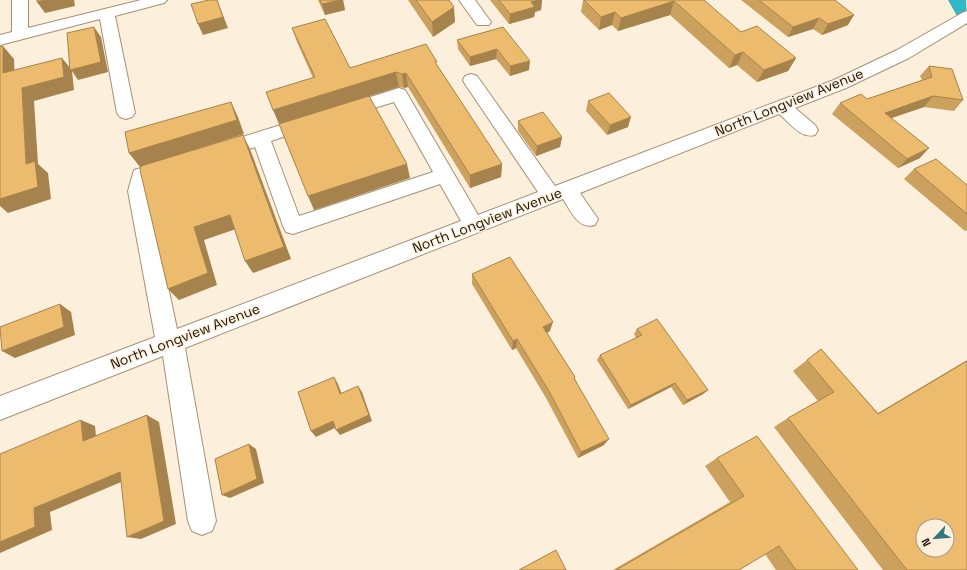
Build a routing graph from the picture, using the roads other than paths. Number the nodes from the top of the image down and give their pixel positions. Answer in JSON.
{"nodes":[{"id":1,"x":20,"y":0,"type":"edge"},
{"id":2,"x":159,"y":0,"type":"edge"},
{"id":3,"x":467,"y":0,"type":"edge"},
{"id":4,"x":107,"y":13,"type":"junction"},
{"id":5,"x":967,"y":16,"type":"edge"},
{"id":6,"x":483,"y":22,"type":"dead end"},
{"id":7,"x":20,"y":34,"type":"junction"},
{"id":8,"x":0,"y":40,"type":"edge"},
{"id":9,"x":471,"y":80,"type":"dead end"},
{"id":10,"x":781,"y":106,"type":"junction"},
{"id":11,"x":126,"y":113,"type":"dead end"},
{"id":12,"x":809,"y":130,"type":"dead end"},
{"id":13,"x":261,"y":138,"type":"junction"},
{"id":14,"x":444,"y":175,"type":"junction"},
{"id":15,"x":559,"y":192,"type":"junction"},
{"id":16,"x":588,"y":219,"type":"dead end"},
{"id":17,"x":473,"y":225,"type":"junction"},
{"id":18,"x":170,"y":342,"type":"junction"},
{"id":19,"x":0,"y":408,"type":"edge"},
{"id":20,"x":202,"y":521,"type":"dead end"}],
"edges":[{"from":1,"to":7,"type":"street"},
{"from":2,"to":4,"type":"street"},
{"from":3,"to":6,"type":"street"},
{"from":4,"to":7,"type":"street"},
{"from":4,"to":11,"type":"street"},
{"from":5,"to":10,"type":"street","name":"North Longview Avenue"},
{"from":7,"to":8,"type":"street"},
{"from":9,"to":15,"type":"street"},
{"from":10,"to":12,"type":"street"},
{"from":10,"to":15,"type":"street","name":"North Longview Avenue"},
{"from":13,"to":14,"type":"street"},
{"from":13,"to":14,"type":"street"},
{"from":13,"to":18,"type":"street"},
{"from":14,"to":17,"type":"street"},
{"from":15,"to":16,"type":"street"},
{"from":15,"to":17,"type":"street","name":"North Longview Avenue"},
{"from":17,"to":18,"type":"street","name":"North Longview Avenue"},
{"from":18,"to":19,"type":"street","name":"North Longview Avenue"},
{"from":18,"to":20,"type":"street"}]}
